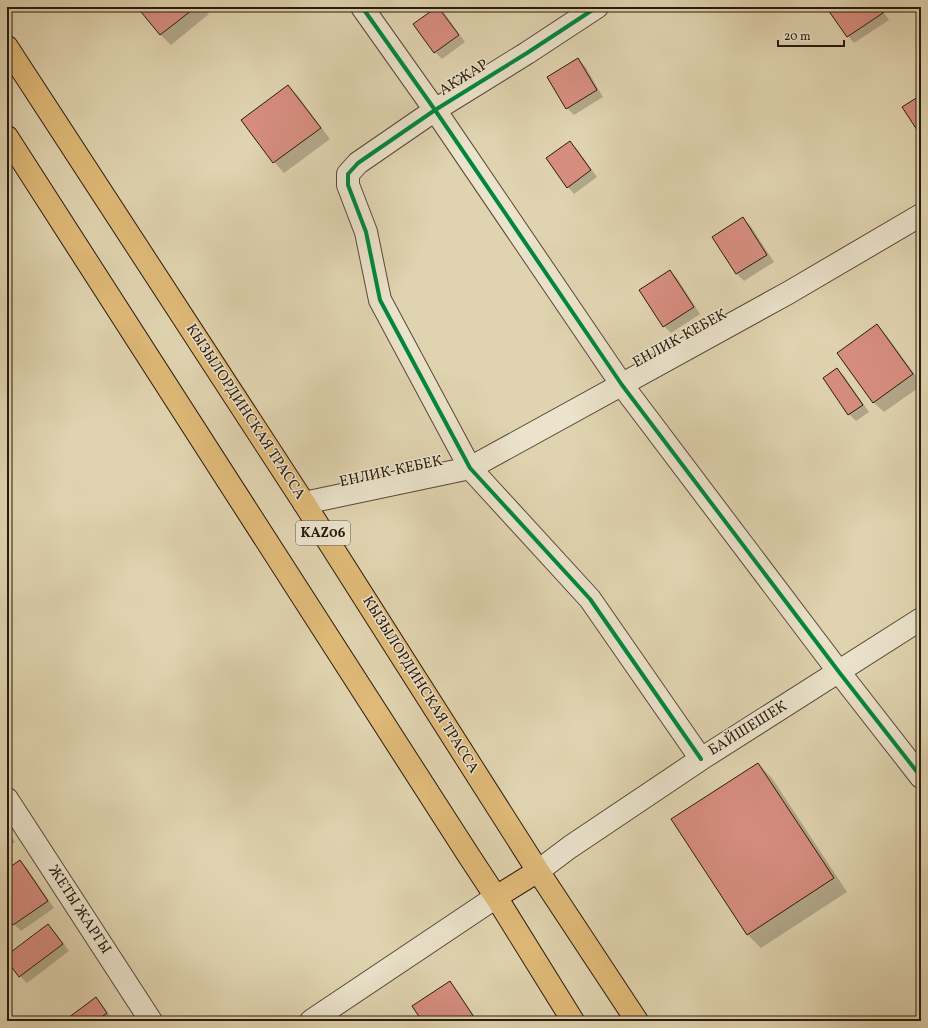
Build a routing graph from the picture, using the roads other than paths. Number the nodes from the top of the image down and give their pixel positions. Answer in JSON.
{"nodes":[{"id":1,"x":362,"y":7,"type":"edge"},
{"id":2,"x":597,"y":7,"type":"edge"},
{"id":3,"x":7,"y":47,"type":"edge"},
{"id":4,"x":435,"y":110,"type":"junction"},
{"id":5,"x":7,"y":137,"type":"edge"},
{"id":6,"x":921,"y":215,"type":"edge"},
{"id":7,"x":622,"y":385,"type":"junction"},
{"id":8,"x":470,"y":468,"type":"junction"},
{"id":9,"x":304,"y":503,"type":"junction"},
{"id":10,"x":921,"y":619,"type":"edge"},
{"id":11,"x":839,"y":672,"type":"junction"},
{"id":12,"x":701,"y":759,"type":"junction"},
{"id":13,"x":921,"y":777,"type":"edge"},
{"id":14,"x":7,"y":799,"type":"edge"},
{"id":15,"x":538,"y":871,"type":"junction"},
{"id":16,"x":496,"y":897,"type":"junction"},
{"id":17,"x":151,"y":1021,"type":"edge"},
{"id":18,"x":311,"y":1021,"type":"edge"},
{"id":19,"x":573,"y":1021,"type":"edge"},
{"id":20,"x":637,"y":1021,"type":"edge"}],
"edges":[{"from":1,"to":4,"type":"street"},
{"from":2,"to":4,"type":"street","name":"АКЖАР"},
{"from":3,"to":9,"type":"highway","name":"КЫЗЫЛОРДИНСКАЯ ТРАССА","number":"KАZ06"},
{"from":4,"to":7,"type":"street"},
{"from":4,"to":8,"type":"street","name":"АКЖАР"},
{"from":5,"to":16,"type":"highway"},
{"from":6,"to":7,"type":"street","name":"ЕНЛИК-КЕБЕК"},
{"from":7,"to":8,"type":"street","name":"ЕНЛИК-КЕБЕК"},
{"from":7,"to":11,"type":"street"},
{"from":8,"to":9,"type":"street","name":"ЕНЛИК-КЕБЕК"},
{"from":8,"to":12,"type":"street"},
{"from":9,"to":15,"type":"highway","name":"КЫЗЫЛОРДИНСКАЯ ТРАССА","number":"KАZ06"},
{"from":10,"to":11,"type":"street","name":"БАЙШЕШЕК"},
{"from":11,"to":12,"type":"street","name":"БАЙШЕШЕК"},
{"from":11,"to":13,"type":"street"},
{"from":12,"to":15,"type":"street","name":"БАЙШЕШЕК"},
{"from":14,"to":17,"type":"street","name":"ЖЕТЫ ЖАРГЫ"},
{"from":15,"to":16,"type":"highway"},
{"from":15,"to":20,"type":"highway","name":"КЫЗЫЛОРДИНСКАЯ ТРАССА","number":"KАZ06"},
{"from":16,"to":18,"type":"street"},
{"from":16,"to":19,"type":"highway"}]}
